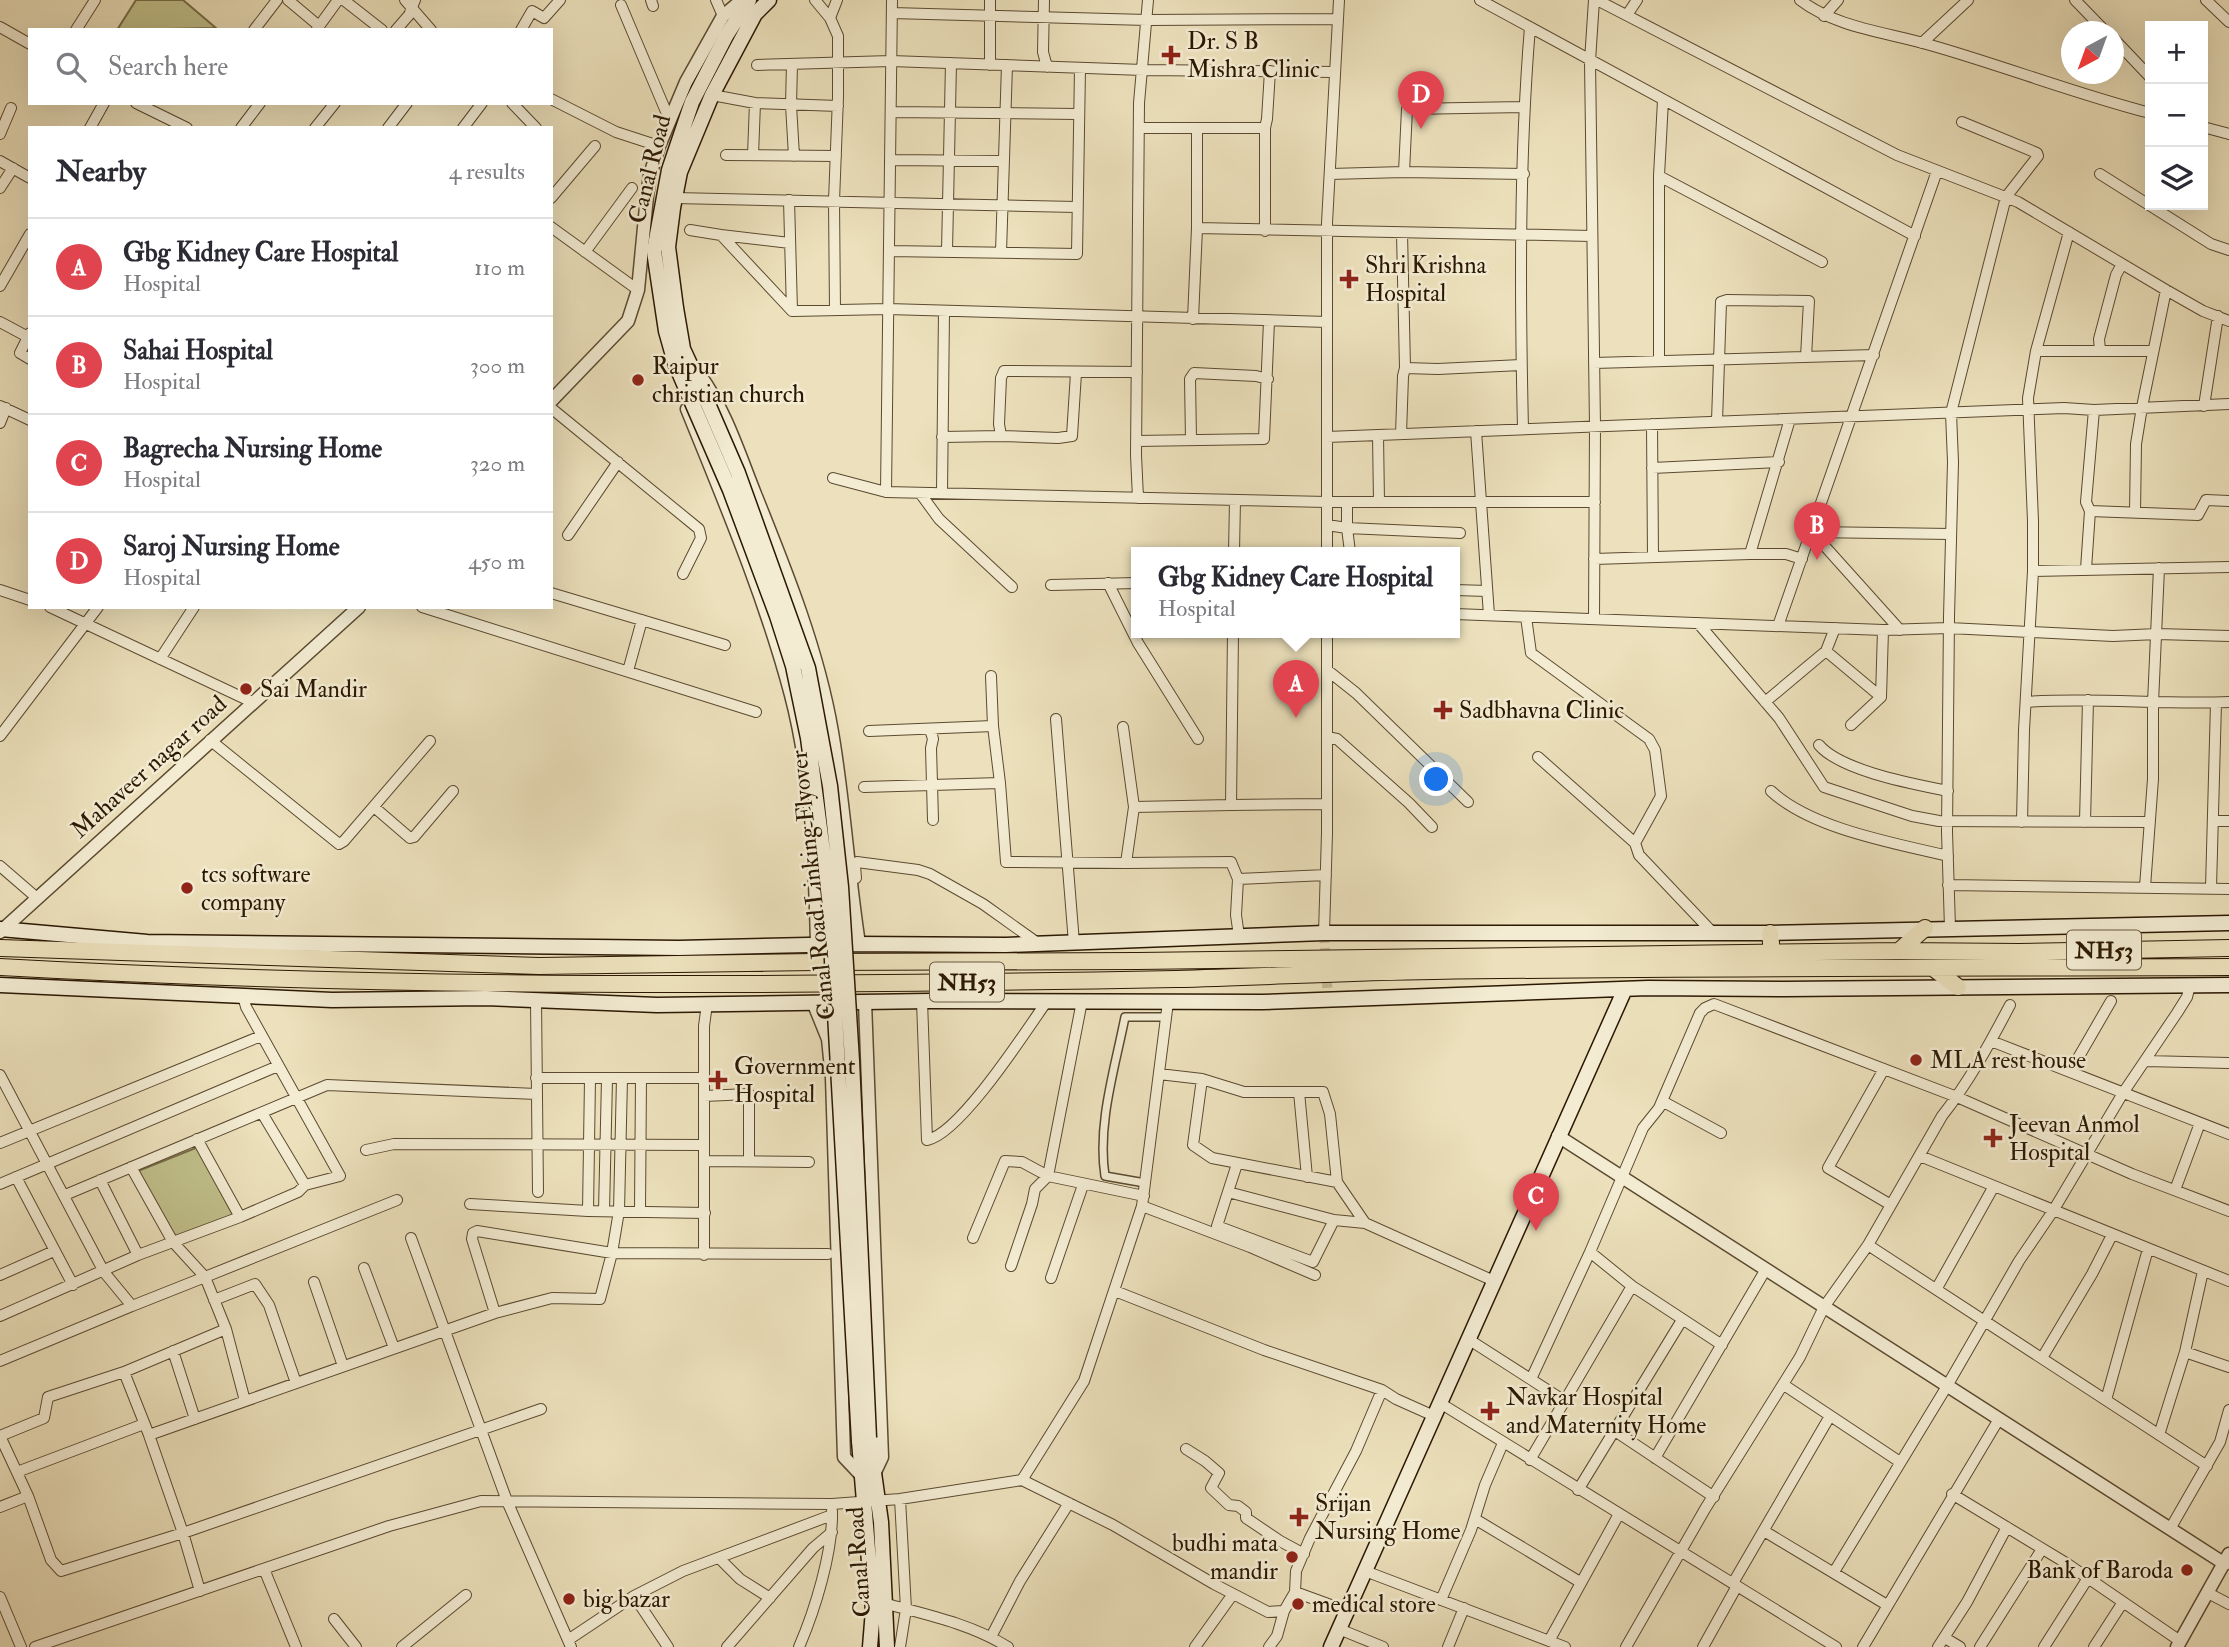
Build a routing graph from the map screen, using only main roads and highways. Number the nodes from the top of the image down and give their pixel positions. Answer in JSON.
{"nodes":[{"id":1,"x":769,"y":0,"type":"edge"},
{"id":2,"x":748,"y":1,"type":"edge"},
{"id":3,"x":680,"y":360,"type":"junction"},
{"id":4,"x":2229,"y":923,"type":"edge"},
{"id":5,"x":1925,"y":928,"type":"junction"},
{"id":6,"x":1,"y":930,"type":"edge"},
{"id":7,"x":1770,"y":933,"type":"junction"},
{"id":8,"x":0,"y":948,"type":"edge"},
{"id":9,"x":2229,"y":948,"type":"edge"},
{"id":10,"x":1899,"y":951,"type":"junction"},
{"id":11,"x":1772,"y":953,"type":"junction"},
{"id":12,"x":1979,"y":960,"type":"junction"},
{"id":13,"x":0,"y":967,"type":"edge"},
{"id":14,"x":2229,"y":967,"type":"edge"},
{"id":15,"x":1933,"y":968,"type":"junction"},
{"id":16,"x":0,"y":985,"type":"edge"},
{"id":17,"x":2229,"y":985,"type":"edge"},
{"id":18,"x":1958,"y":987,"type":"junction"},
{"id":19,"x":1625,"y":989,"type":"junction"},
{"id":20,"x":867,"y":1475,"type":"junction"},
{"id":21,"x":870,"y":1647,"type":"edge"},
{"id":22,"x":887,"y":1647,"type":"edge"},
{"id":23,"x":1331,"y":1647,"type":"edge"}],
"edges":[{"from":1,"to":3,"type":"main road","name":"Canal Road"},
{"from":2,"to":3,"type":"main road","name":"Canal Road"},
{"from":3,"to":20,"type":"main road","name":"Canal Road Linking Flyover","bridge":true},
{"from":4,"to":5,"type":"main road"},
{"from":5,"to":7,"type":"main road"},
{"from":5,"to":10,"type":"highway"},
{"from":6,"to":7,"type":"main road"},
{"from":7,"to":11,"type":"highway"},
{"from":8,"to":11,"type":"highway","number":"NH53"},
{"from":9,"to":12,"type":"highway","number":"NH53"},
{"from":10,"to":11,"type":"highway","number":"NH53"},
{"from":10,"to":12,"type":"highway","number":"NH53"},
{"from":12,"to":14,"type":"highway","number":"NH53"},
{"from":12,"to":15,"type":"highway","number":"NH53"},
{"from":13,"to":15,"type":"highway","number":"NH53"},
{"from":15,"to":18,"type":"highway"},
{"from":16,"to":19,"type":"main road"},
{"from":17,"to":18,"type":"main road"},
{"from":18,"to":19,"type":"main road"},
{"from":19,"to":23,"type":"main road"},
{"from":20,"to":21,"type":"main road","name":"Canal Road"},
{"from":20,"to":22,"type":"main road","name":"Canal Road"}]}
